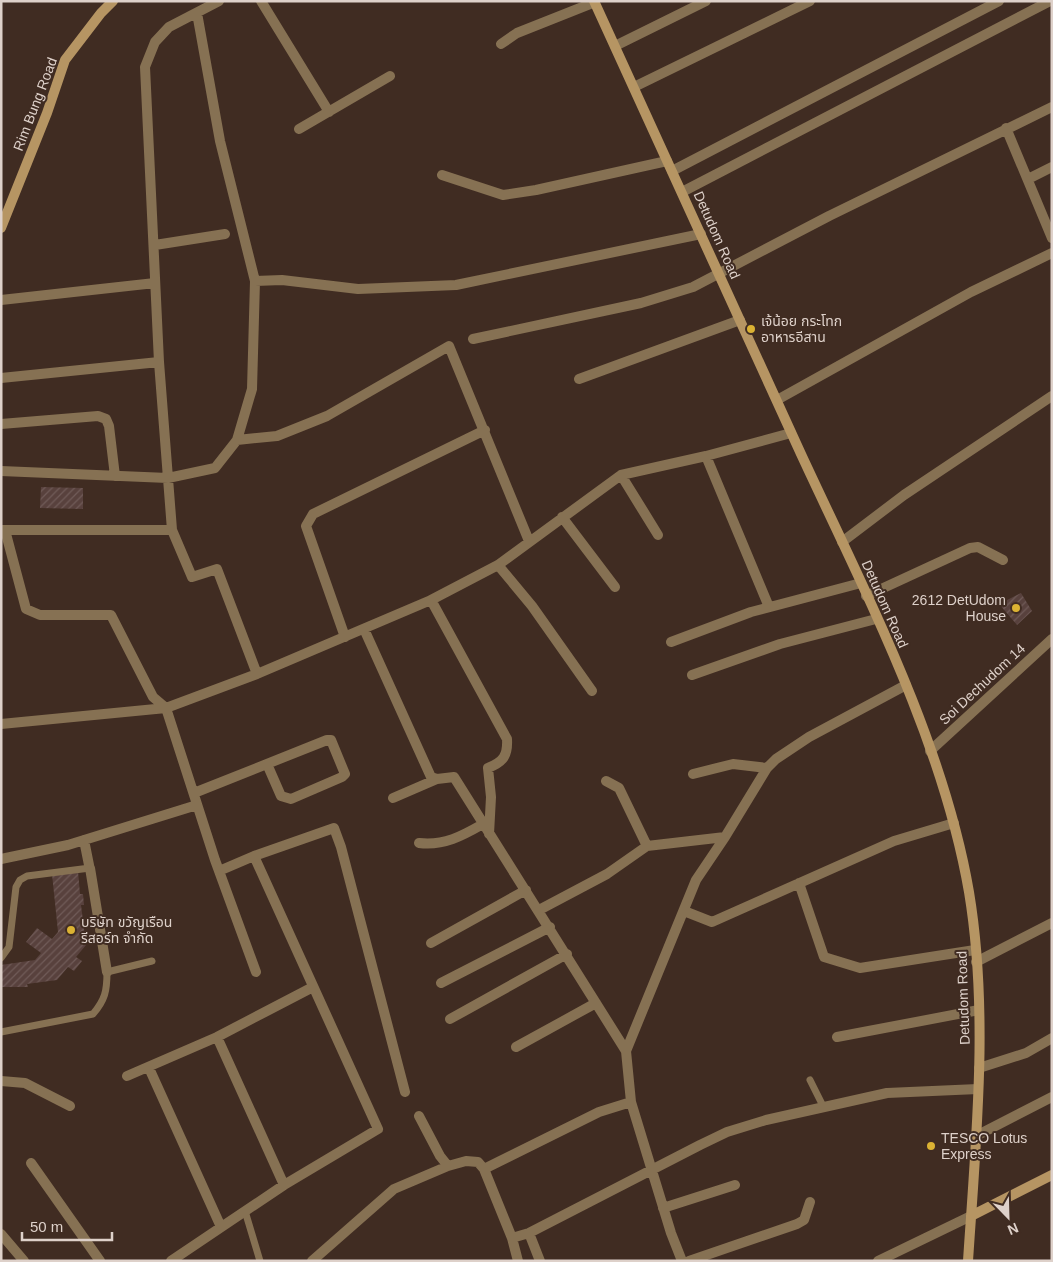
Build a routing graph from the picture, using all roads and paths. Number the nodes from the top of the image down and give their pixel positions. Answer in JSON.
{"nodes":[{"id":1,"x":113,"y":1,"type":"edge"},
{"id":2,"x":219,"y":1,"type":"edge"},
{"id":3,"x":261,"y":1,"type":"edge"},
{"id":4,"x":706,"y":1,"type":"edge"},
{"id":5,"x":810,"y":1,"type":"edge"},
{"id":6,"x":1000,"y":1,"type":"edge"},
{"id":7,"x":1050,"y":1,"type":"edge"},
{"id":8,"x":594,"y":2,"type":"edge"},
{"id":9,"x":197,"y":13,"type":"junction"},
{"id":10,"x":501,"y":44,"type":"dead end"},
{"id":11,"x":615,"y":46,"type":"junction"},
{"id":12,"x":390,"y":76,"type":"dead end"},
{"id":13,"x":634,"y":87,"type":"junction"},
{"id":14,"x":1052,"y":107,"type":"edge"},
{"id":15,"x":329,"y":112,"type":"junction"},
{"id":16,"x":1006,"y":128,"type":"junction"},
{"id":17,"x":299,"y":130,"type":"dead end"},
{"id":18,"x":667,"y":160,"type":"junction"},
{"id":19,"x":1052,"y":167,"type":"edge"},
{"id":20,"x":672,"y":171,"type":"junction"},
{"id":21,"x":442,"y":175,"type":"dead end"},
{"id":22,"x":1028,"y":180,"type":"junction"},
{"id":23,"x":682,"y":192,"type":"junction"},
{"id":24,"x":1,"y":228,"type":"edge"},
{"id":25,"x":225,"y":234,"type":"dead end"},
{"id":26,"x":701,"y":234,"type":"junction"},
{"id":27,"x":1052,"y":238,"type":"edge"},
{"id":28,"x":155,"y":245,"type":"junction"},
{"id":29,"x":1052,"y":253,"type":"edge"},
{"id":30,"x":719,"y":275,"type":"junction"},
{"id":31,"x":255,"y":281,"type":"junction"},
{"id":32,"x":155,"y":283,"type":"junction"},
{"id":33,"x":1,"y":300,"type":"edge"},
{"id":34,"x":740,"y":320,"type":"junction"},
{"id":35,"x":473,"y":339,"type":"dead end"},
{"id":36,"x":159,"y":362,"type":"junction"},
{"id":37,"x":1,"y":378,"type":"edge"},
{"id":38,"x":578,"y":379,"type":"dead end"},
{"id":39,"x":1052,"y":396,"type":"edge"},
{"id":40,"x":777,"y":400,"type":"junction"},
{"id":41,"x":1,"y":424,"type":"edge"},
{"id":42,"x":485,"y":430,"type":"junction"},
{"id":43,"x":791,"y":433,"type":"junction"},
{"id":44,"x":237,"y":440,"type":"junction"},
{"id":45,"x":706,"y":456,"type":"junction"},
{"id":46,"x":1,"y":471,"type":"edge"},
{"id":47,"x":620,"y":475,"type":"junction"},
{"id":48,"x":116,"y":476,"type":"junction"},
{"id":49,"x":168,"y":478,"type":"junction"},
{"id":50,"x":562,"y":517,"type":"junction"},
{"id":51,"x":3,"y":530,"type":"edge"},
{"id":52,"x":172,"y":530,"type":"junction"},
{"id":53,"x":658,"y":534,"type":"dead end"},
{"id":54,"x":528,"y":541,"type":"junction"},
{"id":55,"x":842,"y":542,"type":"junction"},
{"id":56,"x":1003,"y":560,"type":"dead end"},
{"id":57,"x":498,"y":565,"type":"junction"},
{"id":58,"x":861,"y":584,"type":"junction"},
{"id":59,"x":615,"y":587,"type":"dead end"},
{"id":60,"x":866,"y":596,"type":"junction"},
{"id":61,"x":431,"y":600,"type":"junction"},
{"id":62,"x":769,"y":608,"type":"junction"},
{"id":63,"x":876,"y":619,"type":"junction"},
{"id":64,"x":364,"y":629,"type":"junction"},
{"id":65,"x":345,"y":637,"type":"junction"},
{"id":66,"x":1052,"y":638,"type":"edge"},
{"id":67,"x":671,"y":642,"type":"dead end"},
{"id":68,"x":257,"y":674,"type":"junction"},
{"id":69,"x":692,"y":675,"type":"dead end"},
{"id":70,"x":906,"y":685,"type":"junction"},
{"id":71,"x":592,"y":691,"type":"dead end"},
{"id":72,"x":166,"y":708,"type":"junction"},
{"id":73,"x":1,"y":724,"type":"edge"},
{"id":74,"x":930,"y":751,"type":"junction"},
{"id":75,"x":267,"y":764,"type":"junction"},
{"id":76,"x":767,"y":768,"type":"junction"},
{"id":77,"x":693,"y":774,"type":"dead end"},
{"id":78,"x":437,"y":779,"type":"junction"},
{"id":79,"x":606,"y":781,"type":"dead end"},
{"id":80,"x":194,"y":793,"type":"junction"},
{"id":81,"x":393,"y":798,"type":"dead end"},
{"id":82,"x":197,"y":805,"type":"junction"},
{"id":83,"x":954,"y":823,"type":"junction"},
{"id":84,"x":483,"y":824,"type":"junction"},
{"id":85,"x":489,"y":834,"type":"junction"},
{"id":86,"x":725,"y":837,"type":"junction"},
{"id":87,"x":84,"y":840,"type":"junction"},
{"id":88,"x":418,"y":843,"type":"dead end"},
{"id":89,"x":647,"y":846,"type":"junction"},
{"id":90,"x":254,"y":856,"type":"junction"},
{"id":91,"x":1,"y":859,"type":"edge"},
{"id":92,"x":90,"y":866,"type":"junction"},
{"id":93,"x":219,"y":871,"type":"junction"},
{"id":94,"x":799,"y":883,"type":"junction"},
{"id":95,"x":526,"y":890,"type":"junction"},
{"id":96,"x":539,"y":910,"type":"junction"},
{"id":97,"x":684,"y":911,"type":"junction"},
{"id":98,"x":1052,"y":923,"type":"edge"},
{"id":99,"x":550,"y":927,"type":"junction"},
{"id":100,"x":431,"y":943,"type":"dead end"},
{"id":101,"x":975,"y":950,"type":"junction"},
{"id":102,"x":567,"y":954,"type":"junction"},
{"id":103,"x":1,"y":958,"type":"edge"},
{"id":104,"x":152,"y":961,"type":"dead end"},
{"id":105,"x":976,"y":962,"type":"junction"},
{"id":106,"x":107,"y":972,"type":"junction"},
{"id":107,"x":256,"y":972,"type":"dead end"},
{"id":108,"x":441,"y":983,"type":"dead end"},
{"id":109,"x":313,"y":986,"type":"junction"},
{"id":110,"x":596,"y":1003,"type":"junction"},
{"id":111,"x":979,"y":1010,"type":"junction"},
{"id":112,"x":450,"y":1019,"type":"dead end"},
{"id":113,"x":1,"y":1032,"type":"edge"},
{"id":114,"x":217,"y":1037,"type":"junction"},
{"id":115,"x":837,"y":1037,"type":"dead end"},
{"id":116,"x":1052,"y":1038,"type":"edge"},
{"id":117,"x":516,"y":1048,"type":"dead end"},
{"id":118,"x":626,"y":1052,"type":"junction"},
{"id":119,"x":149,"y":1068,"type":"junction"},
{"id":120,"x":979,"y":1068,"type":"junction"},
{"id":121,"x":127,"y":1076,"type":"dead end"},
{"id":122,"x":810,"y":1080,"type":"dead end"},
{"id":123,"x":1,"y":1081,"type":"edge"},
{"id":124,"x":978,"y":1089,"type":"junction"},
{"id":125,"x":405,"y":1092,"type":"dead end"},
{"id":126,"x":1052,"y":1097,"type":"edge"},
{"id":127,"x":631,"y":1102,"type":"junction"},
{"id":128,"x":70,"y":1106,"type":"dead end"},
{"id":129,"x":823,"y":1106,"type":"junction"},
{"id":130,"x":419,"y":1116,"type":"dead end"},
{"id":131,"x":976,"y":1136,"type":"junction"},
{"id":132,"x":31,"y":1163,"type":"dead end"},
{"id":133,"x":448,"y":1166,"type":"junction"},
{"id":134,"x":484,"y":1169,"type":"junction"},
{"id":135,"x":652,"y":1171,"type":"junction"},
{"id":136,"x":1052,"y":1175,"type":"edge"},
{"id":137,"x":284,"y":1185,"type":"junction"},
{"id":138,"x":735,"y":1185,"type":"dead end"},
{"id":139,"x":810,"y":1202,"type":"dead end"},
{"id":140,"x":663,"y":1208,"type":"junction"},
{"id":141,"x":245,"y":1211,"type":"junction"},
{"id":142,"x":971,"y":1216,"type":"junction"},
{"id":143,"x":221,"y":1227,"type":"junction"},
{"id":144,"x":529,"y":1233,"type":"junction"},
{"id":145,"x":1,"y":1234,"type":"edge"},
{"id":146,"x":512,"y":1238,"type":"junction"},
{"id":147,"x":24,"y":1261,"type":"edge"},
{"id":148,"x":100,"y":1261,"type":"edge"},
{"id":149,"x":171,"y":1261,"type":"edge"},
{"id":150,"x":260,"y":1261,"type":"edge"},
{"id":151,"x":312,"y":1261,"type":"edge"},
{"id":152,"x":518,"y":1261,"type":"edge"},
{"id":153,"x":540,"y":1261,"type":"edge"},
{"id":154,"x":682,"y":1261,"type":"edge"},
{"id":155,"x":689,"y":1261,"type":"edge"},
{"id":156,"x":878,"y":1261,"type":"edge"},
{"id":157,"x":968,"y":1261,"type":"edge"}],
"edges":[{"from":1,"to":24,"type":"main road","name":"Rim Bung Road"},
{"from":2,"to":9,"type":"street"},
{"from":3,"to":15,"type":"street"},
{"from":4,"to":11,"type":"street"},
{"from":5,"to":13,"type":"street"},
{"from":6,"to":20,"type":"street"},
{"from":7,"to":23,"type":"street"},
{"from":8,"to":10,"type":"street"},
{"from":8,"to":11,"type":"main road","name":"Detudom Road"},
{"from":9,"to":28,"type":"street"},
{"from":9,"to":31,"type":"street"},
{"from":11,"to":13,"type":"main road","name":"Detudom Road"},
{"from":12,"to":15,"type":"street"},
{"from":13,"to":18,"type":"main road","name":"Detudom Road"},
{"from":14,"to":16,"type":"street"},
{"from":15,"to":17,"type":"street"},
{"from":16,"to":22,"type":"street"},
{"from":16,"to":30,"type":"street"},
{"from":18,"to":20,"type":"main road","name":"Detudom Road"},
{"from":18,"to":21,"type":"street"},
{"from":19,"to":22,"type":"street"},
{"from":20,"to":23,"type":"main road","name":"Detudom Road"},
{"from":22,"to":27,"type":"street"},
{"from":23,"to":26,"type":"main road","name":"Detudom Road"},
{"from":25,"to":28,"type":"street"},
{"from":26,"to":30,"type":"main road","name":"Detudom Road"},
{"from":26,"to":31,"type":"street"},
{"from":28,"to":32,"type":"street"},
{"from":29,"to":40,"type":"street"},
{"from":30,"to":34,"type":"main road","name":"Detudom Road"},
{"from":30,"to":35,"type":"street"},
{"from":31,"to":44,"type":"street"},
{"from":32,"to":33,"type":"street"},
{"from":32,"to":36,"type":"street"},
{"from":34,"to":38,"type":"street"},
{"from":34,"to":40,"type":"main road","name":"Detudom Road"},
{"from":36,"to":37,"type":"street"},
{"from":36,"to":49,"type":"street"},
{"from":39,"to":55,"type":"street"},
{"from":40,"to":43,"type":"main road","name":"Detudom Road"},
{"from":41,"to":48,"type":"street"},
{"from":42,"to":44,"type":"street"},
{"from":42,"to":54,"type":"street"},
{"from":42,"to":65,"type":"street"},
{"from":43,"to":45,"type":"street"},
{"from":43,"to":55,"type":"main road","name":"Detudom Road"},
{"from":44,"to":49,"type":"street"},
{"from":45,"to":47,"type":"street"},
{"from":45,"to":62,"type":"street"},
{"from":46,"to":48,"type":"street"},
{"from":47,"to":50,"type":"street"},
{"from":47,"to":53,"type":"street"},
{"from":48,"to":49,"type":"street"},
{"from":49,"to":52,"type":"street"},
{"from":50,"to":54,"type":"street"},
{"from":50,"to":59,"type":"street"},
{"from":51,"to":52,"type":"street"},
{"from":51,"to":72,"type":"street"},
{"from":52,"to":68,"type":"street"},
{"from":54,"to":57,"type":"street"},
{"from":55,"to":58,"type":"main road","name":"Detudom Road"},
{"from":56,"to":60,"type":"street"},
{"from":57,"to":61,"type":"street"},
{"from":57,"to":71,"type":"street"},
{"from":58,"to":60,"type":"main road","name":"Detudom Road"},
{"from":58,"to":62,"type":"street"},
{"from":60,"to":63,"type":"main road","name":"Detudom Road"},
{"from":61,"to":64,"type":"street"},
{"from":61,"to":85,"type":"street"},
{"from":62,"to":67,"type":"street"},
{"from":63,"to":69,"type":"street"},
{"from":63,"to":70,"type":"main road","name":"Detudom Road"},
{"from":64,"to":65,"type":"street"},
{"from":64,"to":78,"type":"street"},
{"from":65,"to":68,"type":"street"},
{"from":66,"to":74,"type":"street","name":"Soi Dechudom 14"},
{"from":68,"to":72,"type":"street"},
{"from":70,"to":74,"type":"main road","name":"Detudom Road"},
{"from":70,"to":76,"type":"street"},
{"from":72,"to":73,"type":"street"},
{"from":72,"to":80,"type":"street"},
{"from":74,"to":83,"type":"main road","name":"Detudom Road"},
{"from":75,"to":75,"type":"street"},
{"from":75,"to":80,"type":"street"},
{"from":76,"to":77,"type":"street"},
{"from":76,"to":86,"type":"street"},
{"from":78,"to":81,"type":"street"},
{"from":78,"to":84,"type":"street"},
{"from":79,"to":89,"type":"street"},
{"from":80,"to":82,"type":"street"},
{"from":82,"to":87,"type":"street"},
{"from":82,"to":93,"type":"street"},
{"from":83,"to":94,"type":"street"},
{"from":83,"to":101,"type":"main road","name":"Detudom Road"},
{"from":84,"to":85,"type":"street"},
{"from":84,"to":88,"type":"street"},
{"from":85,"to":95,"type":"street"},
{"from":86,"to":89,"type":"street"},
{"from":86,"to":97,"type":"street"},
{"from":87,"to":91,"type":"street"},
{"from":87,"to":92,"type":"street"},
{"from":89,"to":96,"type":"street"},
{"from":90,"to":93,"type":"street"},
{"from":90,"to":109,"type":"street"},
{"from":90,"to":125,"type":"street"},
{"from":92,"to":103,"type":"lane"},
{"from":92,"to":106,"type":"street"},
{"from":93,"to":107,"type":"street"},
{"from":94,"to":97,"type":"street"},
{"from":94,"to":101,"type":"street"},
{"from":95,"to":96,"type":"street"},
{"from":95,"to":100,"type":"street"},
{"from":96,"to":99,"type":"street"},
{"from":97,"to":118,"type":"street"},
{"from":98,"to":105,"type":"street"},
{"from":99,"to":102,"type":"street"},
{"from":99,"to":108,"type":"street"},
{"from":101,"to":105,"type":"main road","name":"Detudom Road"},
{"from":102,"to":110,"type":"street"},
{"from":102,"to":112,"type":"street"},
{"from":104,"to":106,"type":"lane"},
{"from":105,"to":111,"type":"main road","name":"Detudom Road"},
{"from":106,"to":113,"type":"lane"},
{"from":109,"to":114,"type":"street"},
{"from":109,"to":137,"type":"street"},
{"from":110,"to":117,"type":"street"},
{"from":110,"to":118,"type":"street"},
{"from":111,"to":115,"type":"street"},
{"from":111,"to":120,"type":"main road","name":"Detudom Road"},
{"from":114,"to":119,"type":"street"},
{"from":114,"to":137,"type":"street"},
{"from":116,"to":120,"type":"street"},
{"from":118,"to":127,"type":"street"},
{"from":119,"to":121,"type":"street"},
{"from":119,"to":143,"type":"street"},
{"from":120,"to":124,"type":"main road","name":"Detudom Road"},
{"from":122,"to":129,"type":"lane"},
{"from":123,"to":128,"type":"street"},
{"from":124,"to":129,"type":"street"},
{"from":124,"to":131,"type":"main road","name":"Detudom Road"},
{"from":126,"to":131,"type":"street"},
{"from":127,"to":134,"type":"street"},
{"from":127,"to":135,"type":"street"},
{"from":129,"to":135,"type":"street"},
{"from":130,"to":133,"type":"street"},
{"from":131,"to":142,"type":"main road","name":"Detudom Road"},
{"from":132,"to":148,"type":"street"},
{"from":133,"to":134,"type":"street"},
{"from":133,"to":151,"type":"street"},
{"from":134,"to":146,"type":"street"},
{"from":135,"to":140,"type":"street"},
{"from":135,"to":144,"type":"street"},
{"from":136,"to":142,"type":"main road"},
{"from":137,"to":141,"type":"street"},
{"from":138,"to":140,"type":"street"},
{"from":139,"to":155,"type":"street"},
{"from":140,"to":154,"type":"street"},
{"from":141,"to":143,"type":"street"},
{"from":141,"to":150,"type":"lane"},
{"from":142,"to":156,"type":"street"},
{"from":142,"to":157,"type":"main road","name":"Detudom Road"},
{"from":143,"to":149,"type":"street"},
{"from":144,"to":146,"type":"street"},
{"from":144,"to":153,"type":"street"},
{"from":145,"to":147,"type":"street"},
{"from":146,"to":152,"type":"street"}]}
